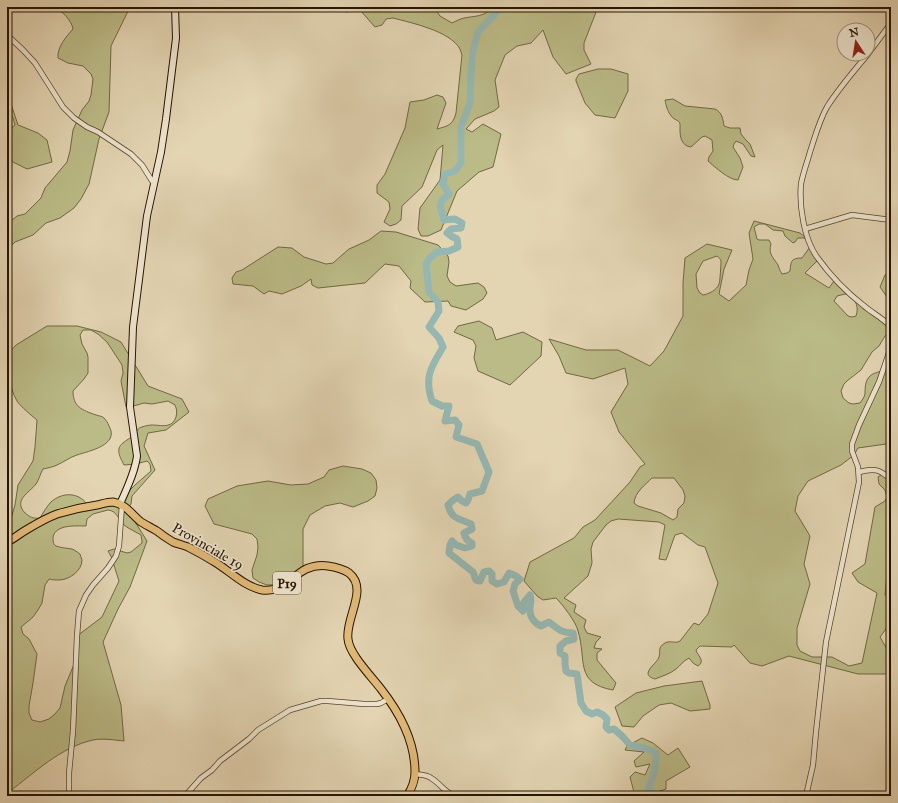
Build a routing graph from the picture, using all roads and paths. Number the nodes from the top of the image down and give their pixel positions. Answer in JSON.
{"nodes":[{"id":1,"x":175,"y":7,"type":"edge"},
{"id":2,"x":891,"y":22,"type":"edge"},
{"id":3,"x":7,"y":35,"type":"edge"},
{"id":4,"x":876,"y":43,"type":"edge"},
{"id":5,"x":862,"y":62,"type":"edge"},
{"id":6,"x":154,"y":184,"type":"junction"},
{"id":7,"x":891,"y":220,"type":"edge"},
{"id":8,"x":805,"y":229,"type":"junction"},
{"id":9,"x":889,"y":323,"type":"edge"},
{"id":10,"x":891,"y":327,"type":"edge"},
{"id":11,"x":891,"y":347,"type":"edge"},
{"id":12,"x":859,"y":472,"type":"junction"},
{"id":13,"x":891,"y":480,"type":"edge"},
{"id":14,"x":121,"y":505,"type":"junction"},
{"id":15,"x":7,"y":542,"type":"edge"},
{"id":16,"x":388,"y":698,"type":"junction"},
{"id":17,"x":416,"y":774,"type":"junction"},
{"id":18,"x":69,"y":796,"type":"edge"},
{"id":19,"x":185,"y":796,"type":"edge"},
{"id":20,"x":407,"y":796,"type":"edge"},
{"id":21,"x":455,"y":796,"type":"edge"},
{"id":22,"x":806,"y":796,"type":"edge"}],
"edges":[{"from":1,"to":6,"type":"street"},
{"from":2,"to":4,"type":"street"},
{"from":3,"to":6,"type":"street"},
{"from":5,"to":8,"type":"street"},
{"from":6,"to":14,"type":"street"},
{"from":7,"to":8,"type":"street"},
{"from":8,"to":9,"type":"street"},
{"from":9,"to":10,"type":"street"},
{"from":11,"to":12,"type":"street"},
{"from":12,"to":13,"type":"street"},
{"from":12,"to":22,"type":"street"},
{"from":14,"to":15,"type":"main road"},
{"from":14,"to":16,"type":"main road","name":"Provinciale 19","number":"P19"},
{"from":14,"to":18,"type":"street"},
{"from":16,"to":17,"type":"main road","name":"Provinciale 19","number":"P19"},
{"from":16,"to":19,"type":"street"},
{"from":17,"to":20,"type":"main road","name":"Provinciale 19","number":"P19"},
{"from":17,"to":21,"type":"street"}]}
